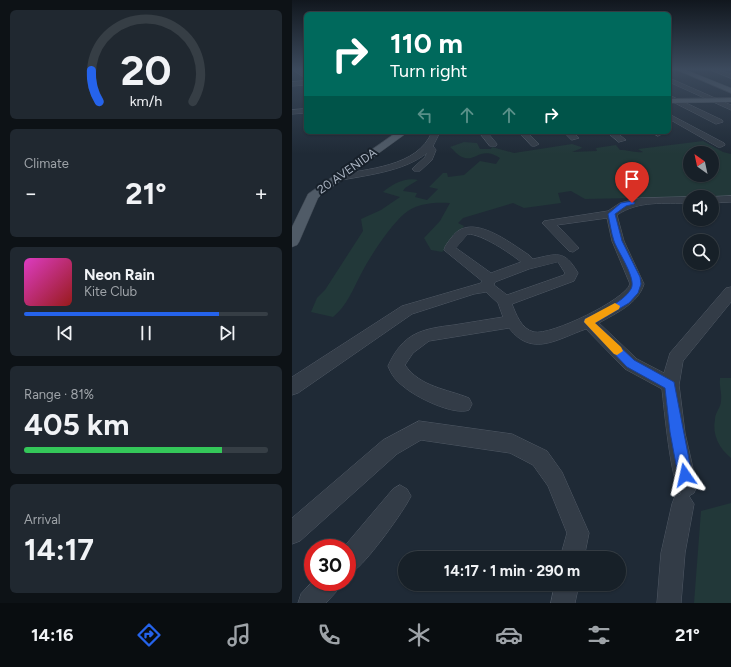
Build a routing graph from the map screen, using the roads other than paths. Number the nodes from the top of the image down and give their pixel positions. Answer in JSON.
{"nodes":[{"id":1,"x":710,"y":98,"type":"edge"},
{"id":2,"x":671,"y":100,"type":"edge"},
{"id":3,"x":714,"y":100,"type":"junction"},
{"id":4,"x":731,"y":100,"type":"edge"},
{"id":5,"x":304,"y":108,"type":"edge"},
{"id":6,"x":731,"y":108,"type":"edge"},
{"id":7,"x":292,"y":110,"type":"edge"},
{"id":8,"x":671,"y":117,"type":"edge"},
{"id":9,"x":718,"y":122,"type":"dead end"},
{"id":10,"x":391,"y":134,"type":"edge"},
{"id":11,"x":400,"y":134,"type":"edge"},
{"id":12,"x":435,"y":134,"type":"edge"},
{"id":13,"x":485,"y":134,"type":"edge"},
{"id":14,"x":525,"y":134,"type":"edge"},
{"id":15,"x":570,"y":134,"type":"edge"},
{"id":16,"x":613,"y":134,"type":"edge"},
{"id":17,"x":575,"y":138,"type":"dead end"},
{"id":18,"x":622,"y":140,"type":"dead end"},
{"id":19,"x":493,"y":144,"type":"dead end"},
{"id":20,"x":535,"y":144,"type":"dead end"},
{"id":21,"x":721,"y":145,"type":"dead end"},
{"id":22,"x":429,"y":147,"type":"junction"},
{"id":23,"x":417,"y":169,"type":"dead end"},
{"id":24,"x":337,"y":178,"type":"junction"},
{"id":25,"x":683,"y":200,"type":"edge"},
{"id":26,"x":719,"y":200,"type":"edge"},
{"id":27,"x":731,"y":200,"type":"edge"},
{"id":28,"x":611,"y":214,"type":"junction"},
{"id":29,"x":292,"y":224,"type":"edge"},
{"id":30,"x":292,"y":242,"type":"edge"},
{"id":31,"x":573,"y":248,"type":"dead end"},
{"id":32,"x":526,"y":265,"type":"junction"},
{"id":33,"x":488,"y":283,"type":"junction"},
{"id":34,"x":731,"y":292,"type":"edge"},
{"id":35,"x":504,"y":301,"type":"junction"},
{"id":36,"x":512,"y":322,"type":"junction"},
{"id":37,"x":588,"y":322,"type":"junction"},
{"id":38,"x":670,"y":385,"type":"junction"},
{"id":39,"x":292,"y":387,"type":"edge"},
{"id":40,"x":463,"y":404,"type":"dead end"},
{"id":41,"x":400,"y":496,"type":"dead end"},
{"id":42,"x":292,"y":533,"type":"edge"},
{"id":43,"x":356,"y":551,"type":"edge"},
{"id":44,"x":574,"y":551,"type":"edge"},
{"id":45,"x":320,"y":591,"type":"edge"},
{"id":46,"x":566,"y":591,"type":"edge"},
{"id":47,"x":310,"y":603,"type":"edge"},
{"id":48,"x":563,"y":603,"type":"edge"},
{"id":49,"x":669,"y":603,"type":"edge"}],
"edges":[{"from":1,"to":3,"type":"street"},
{"from":2,"to":3,"type":"main road"},
{"from":2,"to":9,"type":"street"},
{"from":3,"to":4,"type":"main road"},
{"from":3,"to":6,"type":"street"},
{"from":5,"to":7,"type":"street"},
{"from":8,"to":21,"type":"street"},
{"from":10,"to":29,"type":"main road","name":"20 AVENIDA"},
{"from":11,"to":24,"type":"main road","name":"20 AVENIDA"},
{"from":12,"to":22,"type":"street"},
{"from":13,"to":19,"type":"street"},
{"from":14,"to":20,"type":"street"},
{"from":15,"to":17,"type":"street"},
{"from":16,"to":18,"type":"street"},
{"from":22,"to":23,"type":"street"},
{"from":22,"to":24,"type":"street"},
{"from":24,"to":30,"type":"main road","name":"20 AVENIDA"},
{"from":25,"to":28,"type":"street"},
{"from":26,"to":27,"type":"street"},
{"from":28,"to":31,"type":"street"},
{"from":28,"to":37,"type":"street"},
{"from":32,"to":33,"type":"street"},
{"from":32,"to":33,"type":"street"},
{"from":32,"to":35,"type":"street"},
{"from":33,"to":35,"type":"street"},
{"from":33,"to":39,"type":"street"},
{"from":34,"to":38,"type":"street"},
{"from":35,"to":36,"type":"street"},
{"from":36,"to":37,"type":"street"},
{"from":36,"to":40,"type":"street"},
{"from":37,"to":38,"type":"street"},
{"from":38,"to":49,"type":"street"},
{"from":41,"to":43,"type":"street"},
{"from":42,"to":44,"type":"street"},
{"from":45,"to":47,"type":"street"},
{"from":46,"to":48,"type":"street"}]}
